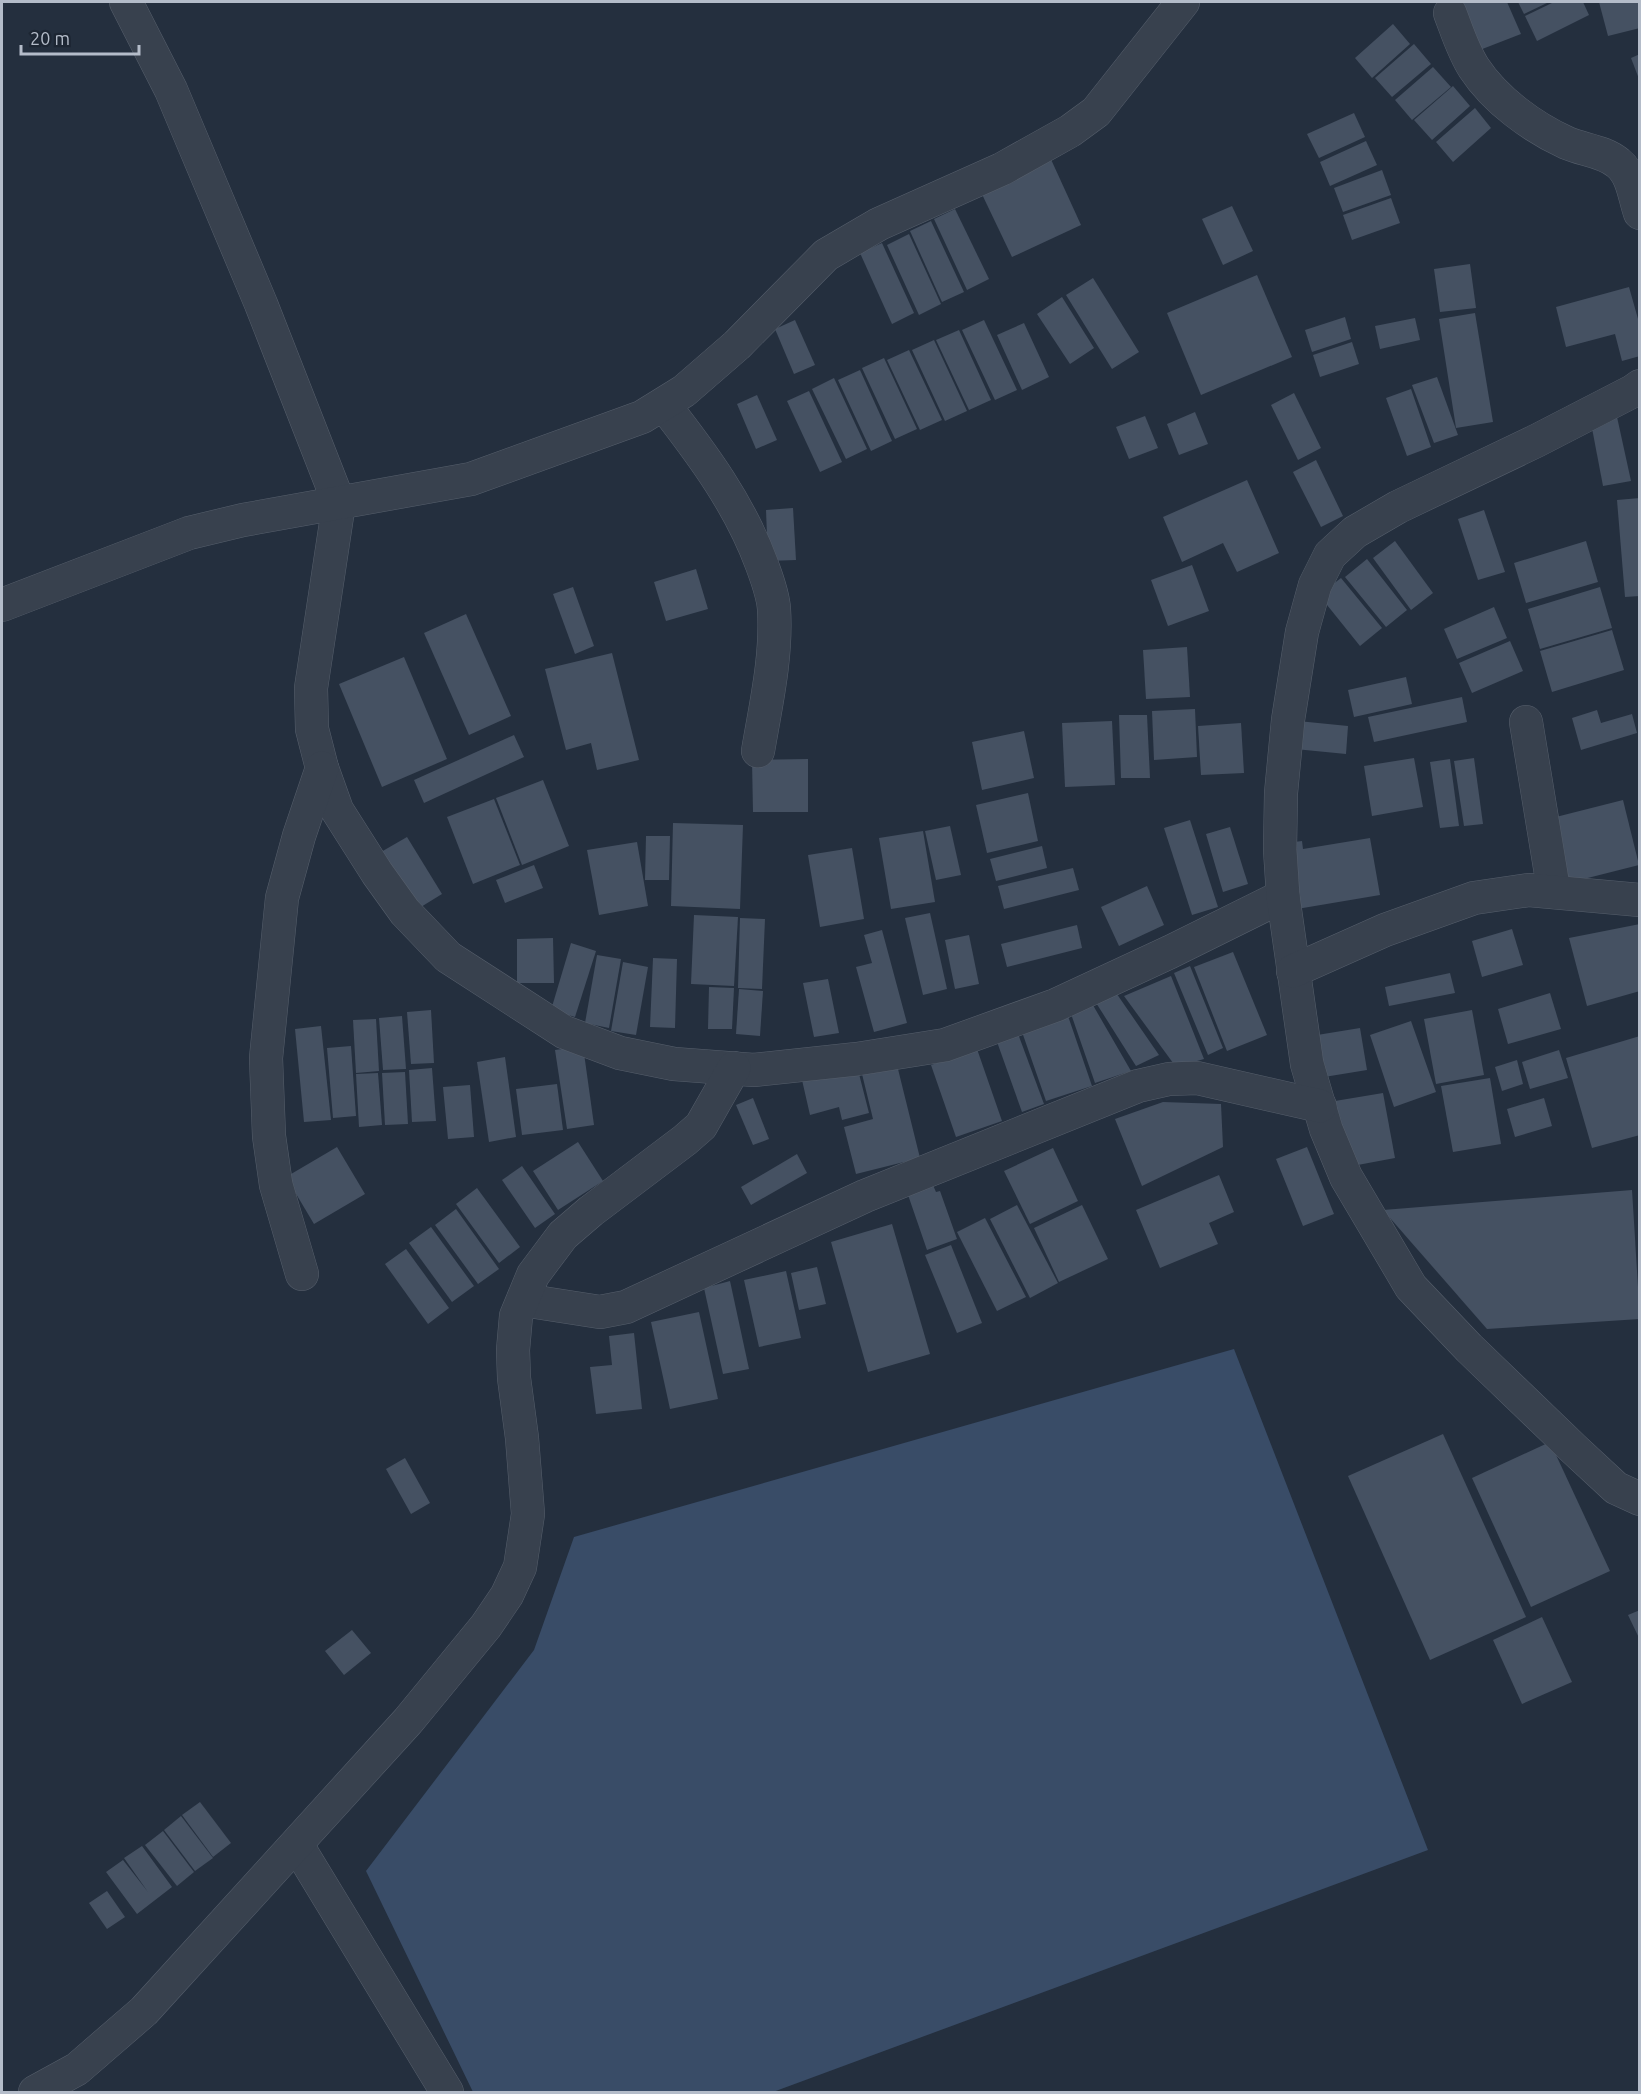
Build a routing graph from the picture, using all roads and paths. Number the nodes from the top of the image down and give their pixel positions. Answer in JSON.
{"nodes":[{"id":1,"x":126,"y":2,"type":"edge"},
{"id":2,"x":1183,"y":2,"type":"edge"},
{"id":3,"x":1450,"y":13,"type":"dead end"},
{"id":4,"x":1640,"y":213,"type":"edge"},
{"id":5,"x":1640,"y":386,"type":"edge"},
{"id":6,"x":664,"y":405,"type":"junction"},
{"id":7,"x":339,"y":503,"type":"junction"},
{"id":8,"x":2,"y":605,"type":"edge"},
{"id":9,"x":1526,"y":722,"type":"dead end"},
{"id":10,"x":758,"y":751,"type":"dead end"},
{"id":11,"x":322,"y":768,"type":"junction"},
{"id":12,"x":1554,"y":892,"type":"junction"},
{"id":13,"x":1283,"y":896,"type":"junction"},
{"id":14,"x":1640,"y":900,"type":"edge"},
{"id":15,"x":1293,"y":971,"type":"junction"},
{"id":16,"x":734,"y":1068,"type":"junction"},
{"id":17,"x":1320,"y":1106,"type":"junction"},
{"id":18,"x":302,"y":1274,"type":"dead end"},
{"id":19,"x":523,"y":1300,"type":"junction"},
{"id":20,"x":1640,"y":1499,"type":"edge"},
{"id":21,"x":297,"y":1845,"type":"junction"},
{"id":22,"x":34,"y":2092,"type":"edge"},
{"id":23,"x":447,"y":2092,"type":"edge"}],
"edges":[{"from":1,"to":7,"type":"street"},
{"from":2,"to":6,"type":"street"},
{"from":3,"to":4,"type":"street"},
{"from":5,"to":13,"type":"street"},
{"from":6,"to":7,"type":"street"},
{"from":6,"to":10,"type":"street"},
{"from":7,"to":8,"type":"street"},
{"from":7,"to":11,"type":"street"},
{"from":9,"to":12,"type":"street"},
{"from":11,"to":16,"type":"street"},
{"from":11,"to":18,"type":"street"},
{"from":12,"to":14,"type":"street"},
{"from":12,"to":15,"type":"street"},
{"from":13,"to":15,"type":"street"},
{"from":13,"to":16,"type":"street"},
{"from":15,"to":17,"type":"street"},
{"from":16,"to":19,"type":"street"},
{"from":17,"to":19,"type":"street"},
{"from":17,"to":20,"type":"street"},
{"from":19,"to":21,"type":"street"},
{"from":21,"to":22,"type":"street"},
{"from":21,"to":23,"type":"street"}]}
